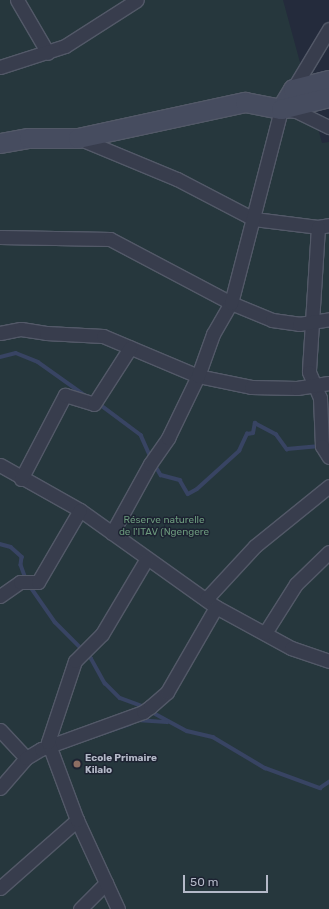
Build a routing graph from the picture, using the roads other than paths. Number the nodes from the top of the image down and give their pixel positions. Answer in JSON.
{"nodes":[{"id":1,"x":17,"y":0,"type":"edge"},
{"id":2,"x":137,"y":0,"type":"edge"},
{"id":3,"x":329,"y":29,"type":"edge"},
{"id":4,"x":48,"y":54,"type":"junction"},
{"id":5,"x":0,"y":67,"type":"edge"},
{"id":6,"x":329,"y":80,"type":"edge"},
{"id":7,"x":293,"y":89,"type":"junction"},
{"id":8,"x":329,"y":97,"type":"edge"},
{"id":9,"x":281,"y":110,"type":"junction"},
{"id":10,"x":329,"y":128,"type":"edge"},
{"id":11,"x":78,"y":138,"type":"junction"},
{"id":12,"x":0,"y":143,"type":"edge"},
{"id":13,"x":254,"y":219,"type":"junction"},
{"id":14,"x":324,"y":226,"type":"edge"},
{"id":15,"x":0,"y":237,"type":"edge"},
{"id":16,"x":231,"y":303,"type":"junction"},
{"id":17,"x":329,"y":320,"type":"edge"},
{"id":18,"x":313,"y":322,"type":"junction"},
{"id":19,"x":0,"y":333,"type":"edge"},
{"id":20,"x":130,"y":348,"type":"junction"},
{"id":21,"x":198,"y":376,"type":"junction"},
{"id":22,"x":323,"y":385,"type":"edge"},
{"id":23,"x":329,"y":457,"type":"edge"},
{"id":24,"x":0,"y":465,"type":"edge"},
{"id":25,"x":21,"y":479,"type":"junction"},
{"id":26,"x":329,"y":486,"type":"edge"},
{"id":27,"x":80,"y":510,"type":"junction"},
{"id":28,"x":112,"y":533,"type":"junction"},
{"id":29,"x":329,"y":552,"type":"edge"},
{"id":30,"x":146,"y":560,"type":"junction"},
{"id":31,"x":0,"y":596,"type":"edge"},
{"id":32,"x":211,"y":603,"type":"junction"},
{"id":33,"x":265,"y":633,"type":"junction"},
{"id":34,"x":329,"y":661,"type":"edge"},
{"id":35,"x":0,"y":730,"type":"edge"},
{"id":36,"x":47,"y":746,"type":"junction"},
{"id":37,"x":22,"y":754,"type":"junction"},
{"id":38,"x":0,"y":788,"type":"edge"},
{"id":39,"x":77,"y":820,"type":"junction"},
{"id":40,"x":106,"y":883,"type":"junction"},
{"id":41,"x":0,"y":888,"type":"edge"},
{"id":42,"x":80,"y":909,"type":"edge"},
{"id":43,"x":118,"y":909,"type":"edge"}],
"edges":[{"from":1,"to":4,"type":"street"},
{"from":2,"to":4,"type":"street"},
{"from":3,"to":7,"type":"street"},
{"from":4,"to":5,"type":"street"},
{"from":6,"to":7,"type":"street"},
{"from":7,"to":9,"type":"street"},
{"from":8,"to":9,"type":"street"},
{"from":9,"to":10,"type":"street"},
{"from":9,"to":11,"type":"street"},
{"from":9,"to":13,"type":"street"},
{"from":11,"to":12,"type":"street"},
{"from":11,"to":13,"type":"street"},
{"from":13,"to":14,"type":"street"},
{"from":13,"to":16,"type":"street"},
{"from":14,"to":18,"type":"street"},
{"from":15,"to":16,"type":"street"},
{"from":16,"to":18,"type":"street"},
{"from":16,"to":21,"type":"street"},
{"from":17,"to":18,"type":"street"},
{"from":18,"to":22,"type":"street"},
{"from":19,"to":20,"type":"street"},
{"from":20,"to":21,"type":"street"},
{"from":20,"to":25,"type":"street"},
{"from":21,"to":22,"type":"street"},
{"from":21,"to":28,"type":"street"},
{"from":22,"to":23,"type":"street"},
{"from":24,"to":25,"type":"street"},
{"from":25,"to":27,"type":"street"},
{"from":26,"to":32,"type":"street"},
{"from":27,"to":28,"type":"street"},
{"from":27,"to":31,"type":"street"},
{"from":28,"to":30,"type":"street"},
{"from":29,"to":33,"type":"street"},
{"from":30,"to":32,"type":"street"},
{"from":30,"to":36,"type":"street"},
{"from":32,"to":33,"type":"street"},
{"from":32,"to":36,"type":"street"},
{"from":33,"to":34,"type":"street"},
{"from":35,"to":37,"type":"street"},
{"from":36,"to":37,"type":"street"},
{"from":36,"to":39,"type":"street"},
{"from":37,"to":38,"type":"street"},
{"from":39,"to":40,"type":"street"},
{"from":39,"to":41,"type":"street"},
{"from":40,"to":42,"type":"street"},
{"from":40,"to":43,"type":"street"}]}
